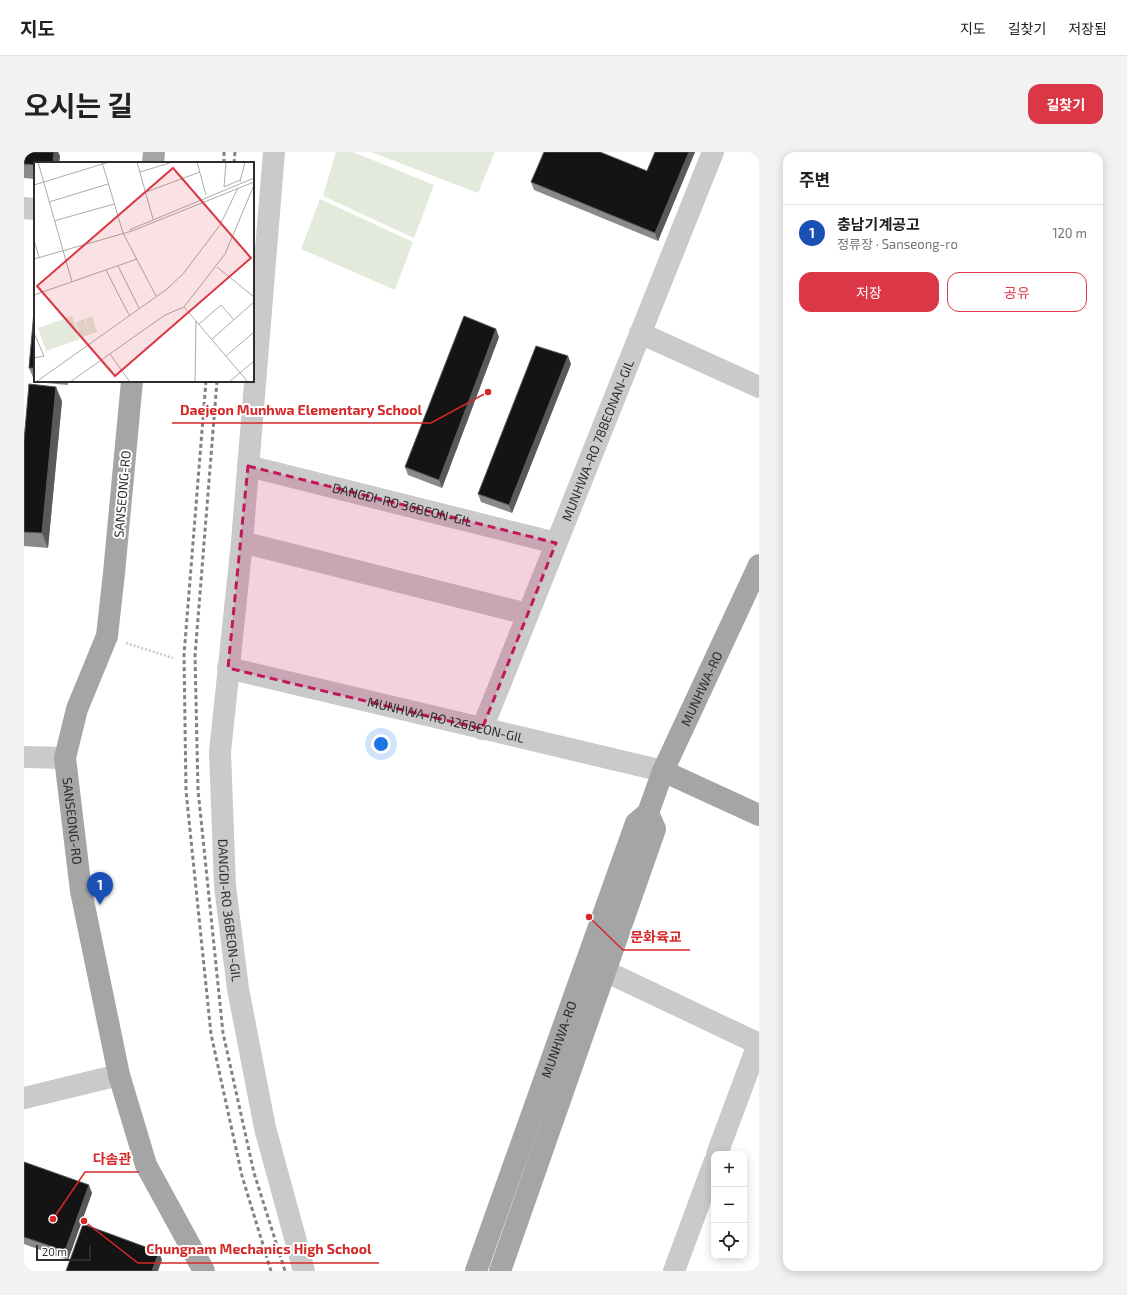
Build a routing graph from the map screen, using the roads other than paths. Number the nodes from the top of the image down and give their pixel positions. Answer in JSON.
{"nodes":[{"id":1,"x":154,"y":152,"type":"edge"},
{"id":2,"x":274,"y":152,"type":"edge"},
{"id":3,"x":713,"y":152,"type":"edge"},
{"id":4,"x":153,"y":162,"type":"edge"},
{"id":5,"x":24,"y":208,"type":"edge"},
{"id":6,"x":34,"y":209,"type":"edge"},
{"id":7,"x":640,"y":333,"type":"junction"},
{"id":8,"x":132,"y":382,"type":"edge"},
{"id":9,"x":759,"y":387,"type":"edge"},
{"id":10,"x":248,"y":466,"type":"junction"},
{"id":11,"x":242,"y":542,"type":"junction"},
{"id":12,"x":556,"y":542,"type":"junction"},
{"id":13,"x":759,"y":565,"type":"edge"},
{"id":14,"x":527,"y":614,"type":"junction"},
{"id":15,"x":228,"y":668,"type":"junction"},
{"id":16,"x":482,"y":729,"type":"junction"},
{"id":17,"x":24,"y":758,"type":"edge"},
{"id":18,"x":64,"y":758,"type":"junction"},
{"id":19,"x":663,"y":771,"type":"junction"},
{"id":20,"x":648,"y":813,"type":"junction"},
{"id":21,"x":759,"y":815,"type":"edge"},
{"id":22,"x":605,"y":971,"type":"junction"},
{"id":23,"x":587,"y":1024,"type":"junction"},
{"id":24,"x":560,"y":1033,"type":"junction"},
{"id":25,"x":759,"y":1044,"type":"edge"},
{"id":26,"x":119,"y":1076,"type":"junction"},
{"id":27,"x":24,"y":1098,"type":"edge"},
{"id":28,"x":718,"y":1151,"type":"edge"},
{"id":29,"x":711,"y":1171,"type":"edge"},
{"id":30,"x":204,"y":1271,"type":"edge"},
{"id":31,"x":304,"y":1271,"type":"edge"},
{"id":32,"x":468,"y":1271,"type":"edge"},
{"id":33,"x":476,"y":1271,"type":"edge"},
{"id":34,"x":500,"y":1271,"type":"edge"},
{"id":35,"x":516,"y":1271,"type":"edge"},
{"id":36,"x":674,"y":1271,"type":"edge"}],
"edges":[{"from":1,"to":4,"type":"main road"},
{"from":2,"to":10,"type":"street","name":"DANGDI-RO 36BEON-GIL"},
{"from":3,"to":7,"type":"street","name":"MUNHWA-RO 78BEONAN-GIL"},
{"from":5,"to":6,"type":"street"},
{"from":7,"to":9,"type":"street"},
{"from":7,"to":12,"type":"street","name":"MUNHWA-RO 78BEONAN-GIL"},
{"from":8,"to":18,"type":"main road","name":"SANSEONG-RO"},
{"from":10,"to":11,"type":"street","name":"DANGDI-RO 36BEON-GIL"},
{"from":10,"to":12,"type":"street","name":"DANGDI-RO 36BEON-GIL"},
{"from":11,"to":14,"type":"street"},
{"from":11,"to":15,"type":"street","name":"DANGDI-RO 36BEON-GIL"},
{"from":12,"to":14,"type":"street","name":"MUNHWA-RO 78BEONAN-GIL"},
{"from":13,"to":19,"type":"main road","name":"MUNHWA-RO"},
{"from":14,"to":16,"type":"street","name":"MUNHWA-RO 78BEONAN-GIL"},
{"from":15,"to":16,"type":"street","name":"MUNHWA-RO 126BEON-GIL"},
{"from":15,"to":31,"type":"street","name":"DANGDI-RO 36BEON-GIL"},
{"from":16,"to":19,"type":"street","name":"MUNHWA-RO 126BEON-GIL"},
{"from":17,"to":18,"type":"street"},
{"from":18,"to":26,"type":"main road","name":"SANSEONG-RO"},
{"from":19,"to":20,"type":"main road","name":"MUNHWA-RO"},
{"from":19,"to":21,"type":"main road"},
{"from":20,"to":22,"type":"main road","name":"MUNHWA-RO"},
{"from":20,"to":24,"type":"main road","name":"MUNHWA-RO"},
{"from":22,"to":23,"type":"main road","name":"MUNHWA-RO"},
{"from":22,"to":25,"type":"street"},
{"from":23,"to":34,"type":"main road","name":"MUNHWA-RO"},
{"from":23,"to":35,"type":"main road"},
{"from":24,"to":32,"type":"main road"},
{"from":24,"to":33,"type":"main road","name":"MUNHWA-RO"},
{"from":25,"to":28,"type":"street"},
{"from":26,"to":27,"type":"street"},
{"from":26,"to":30,"type":"main road","name":"SANSEONG-RO"},
{"from":29,"to":36,"type":"street"}]}
